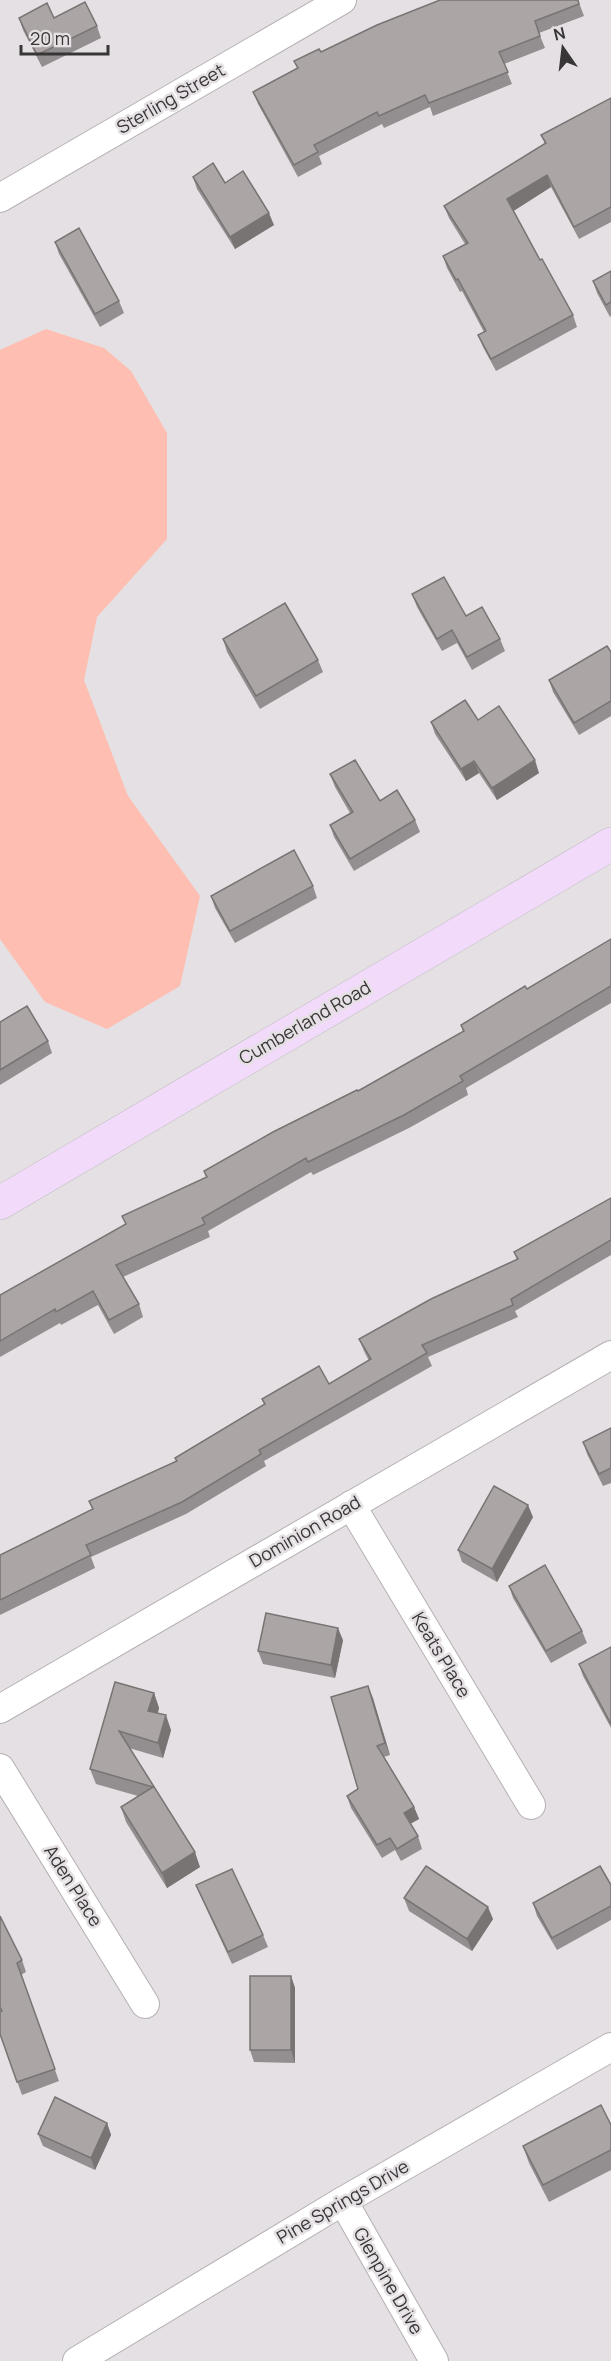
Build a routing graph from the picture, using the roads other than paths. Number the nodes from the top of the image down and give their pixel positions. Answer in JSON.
{"nodes":[{"id":1,"x":342,"y":0,"type":"edge"},
{"id":2,"x":0,"y":198,"type":"edge"},
{"id":3,"x":611,"y":844,"type":"edge"},
{"id":4,"x":0,"y":1203,"type":"edge"},
{"id":5,"x":611,"y":1355,"type":"edge"},
{"id":6,"x":351,"y":1505,"type":"junction"},
{"id":7,"x":0,"y":1709,"type":"edge"},
{"id":8,"x":0,"y":1768,"type":"edge"},
{"id":9,"x":531,"y":1805,"type":"dead end"},
{"id":10,"x":145,"y":2004,"type":"dead end"},
{"id":11,"x":611,"y":2047,"type":"edge"},
{"id":12,"x":343,"y":2201,"type":"junction"},
{"id":13,"x":114,"y":2351,"type":"edge"},
{"id":14,"x":77,"y":2361,"type":"edge"},
{"id":15,"x":434,"y":2361,"type":"edge"}],
"edges":[{"from":1,"to":2,"type":"street","name":"Sterling Street"},
{"from":3,"to":4,"type":"main road","name":"Cumberland Road"},
{"from":5,"to":6,"type":"street","name":"Dominion Road"},
{"from":6,"to":7,"type":"street","name":"Dominion Road"},
{"from":6,"to":9,"type":"street","name":"Keats Place"},
{"from":8,"to":10,"type":"street","name":"Aden Place"},
{"from":11,"to":12,"type":"street","name":"Pine Springs Drive"},
{"from":12,"to":13,"type":"street","name":"Pine Springs Drive"},
{"from":12,"to":15,"type":"street","name":"Glenpine Drive"},
{"from":13,"to":14,"type":"street","name":"Pine Springs Drive"}]}
